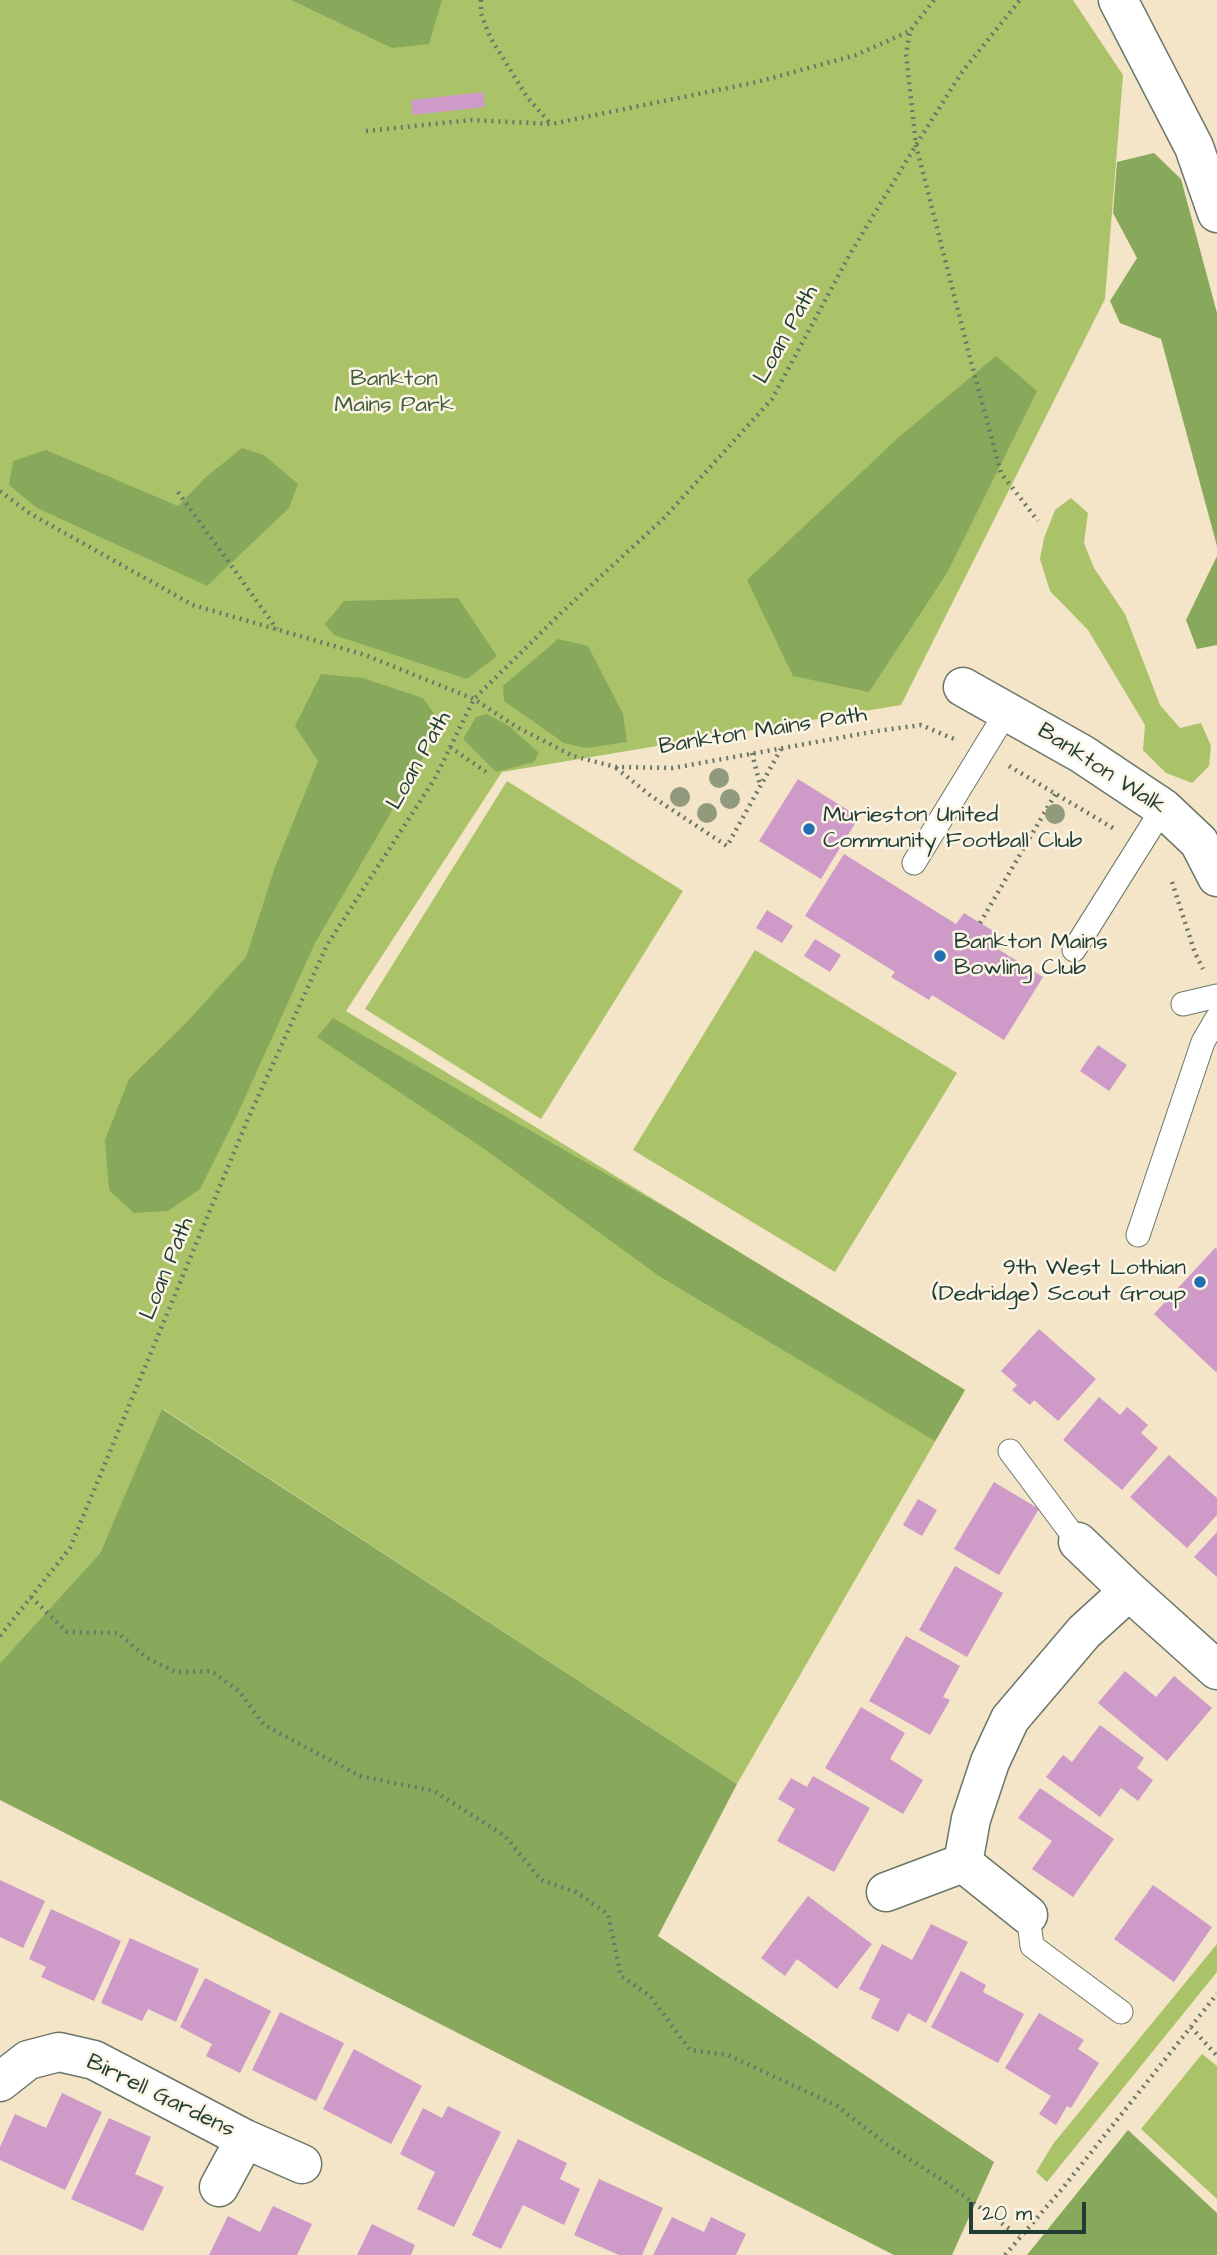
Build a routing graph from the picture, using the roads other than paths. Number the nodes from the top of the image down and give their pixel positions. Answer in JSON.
{"nodes":[{"id":1,"x":1118,"y":0,"type":"edge"},
{"id":2,"x":1217,"y":213,"type":"edge"},
{"id":3,"x":963,"y":687,"type":"dead end"},
{"id":4,"x":1007,"y":711,"type":"junction"},
{"id":5,"x":1163,"y":808,"type":"junction"},
{"id":6,"x":914,"y":863,"type":"dead end"},
{"id":7,"x":1217,"y":877,"type":"edge"},
{"id":8,"x":1074,"y":950,"type":"dead end"},
{"id":9,"x":1217,"y":996,"type":"edge"},
{"id":10,"x":1183,"y":1004,"type":"dead end"},
{"id":11,"x":1217,"y":1018,"type":"edge"},
{"id":12,"x":1138,"y":1235,"type":"dead end"},
{"id":13,"x":1010,"y":1451,"type":"dead end"},
{"id":14,"x":1078,"y":1542,"type":"joint"},
{"id":15,"x":1129,"y":1591,"type":"junction"},
{"id":16,"x":1217,"y":1670,"type":"edge"},
{"id":17,"x":963,"y":1863,"type":"junction"},
{"id":18,"x":886,"y":1892,"type":"dead end"},
{"id":19,"x":1028,"y":1915,"type":"joint"},
{"id":20,"x":1121,"y":2012,"type":"dead end"},
{"id":21,"x":0,"y":2082,"type":"edge"},
{"id":22,"x":245,"y":2139,"type":"junction"},
{"id":23,"x":302,"y":2164,"type":"dead end"},
{"id":24,"x":219,"y":2187,"type":"dead end"}],
"edges":[{"from":1,"to":2,"type":"street"},
{"from":3,"to":4,"type":"street","name":"Bankton Walk"},
{"from":4,"to":5,"type":"street","name":"Bankton Walk"},
{"from":4,"to":6,"type":"lane"},
{"from":5,"to":7,"type":"street","name":"Bankton Walk"},
{"from":5,"to":8,"type":"lane"},
{"from":9,"to":10,"type":"lane"},
{"from":11,"to":12,"type":"lane"},
{"from":13,"to":14,"type":"lane"},
{"from":14,"to":15,"type":"street"},
{"from":15,"to":16,"type":"street"},
{"from":15,"to":17,"type":"street"},
{"from":17,"to":18,"type":"street"},
{"from":17,"to":19,"type":"street"},
{"from":19,"to":20,"type":"lane"},
{"from":21,"to":22,"type":"street","name":"Birrell Gardens"},
{"from":22,"to":23,"type":"street","name":"Birrell Gardens"},
{"from":22,"to":24,"type":"street","name":"Birrell Gardens"}]}
